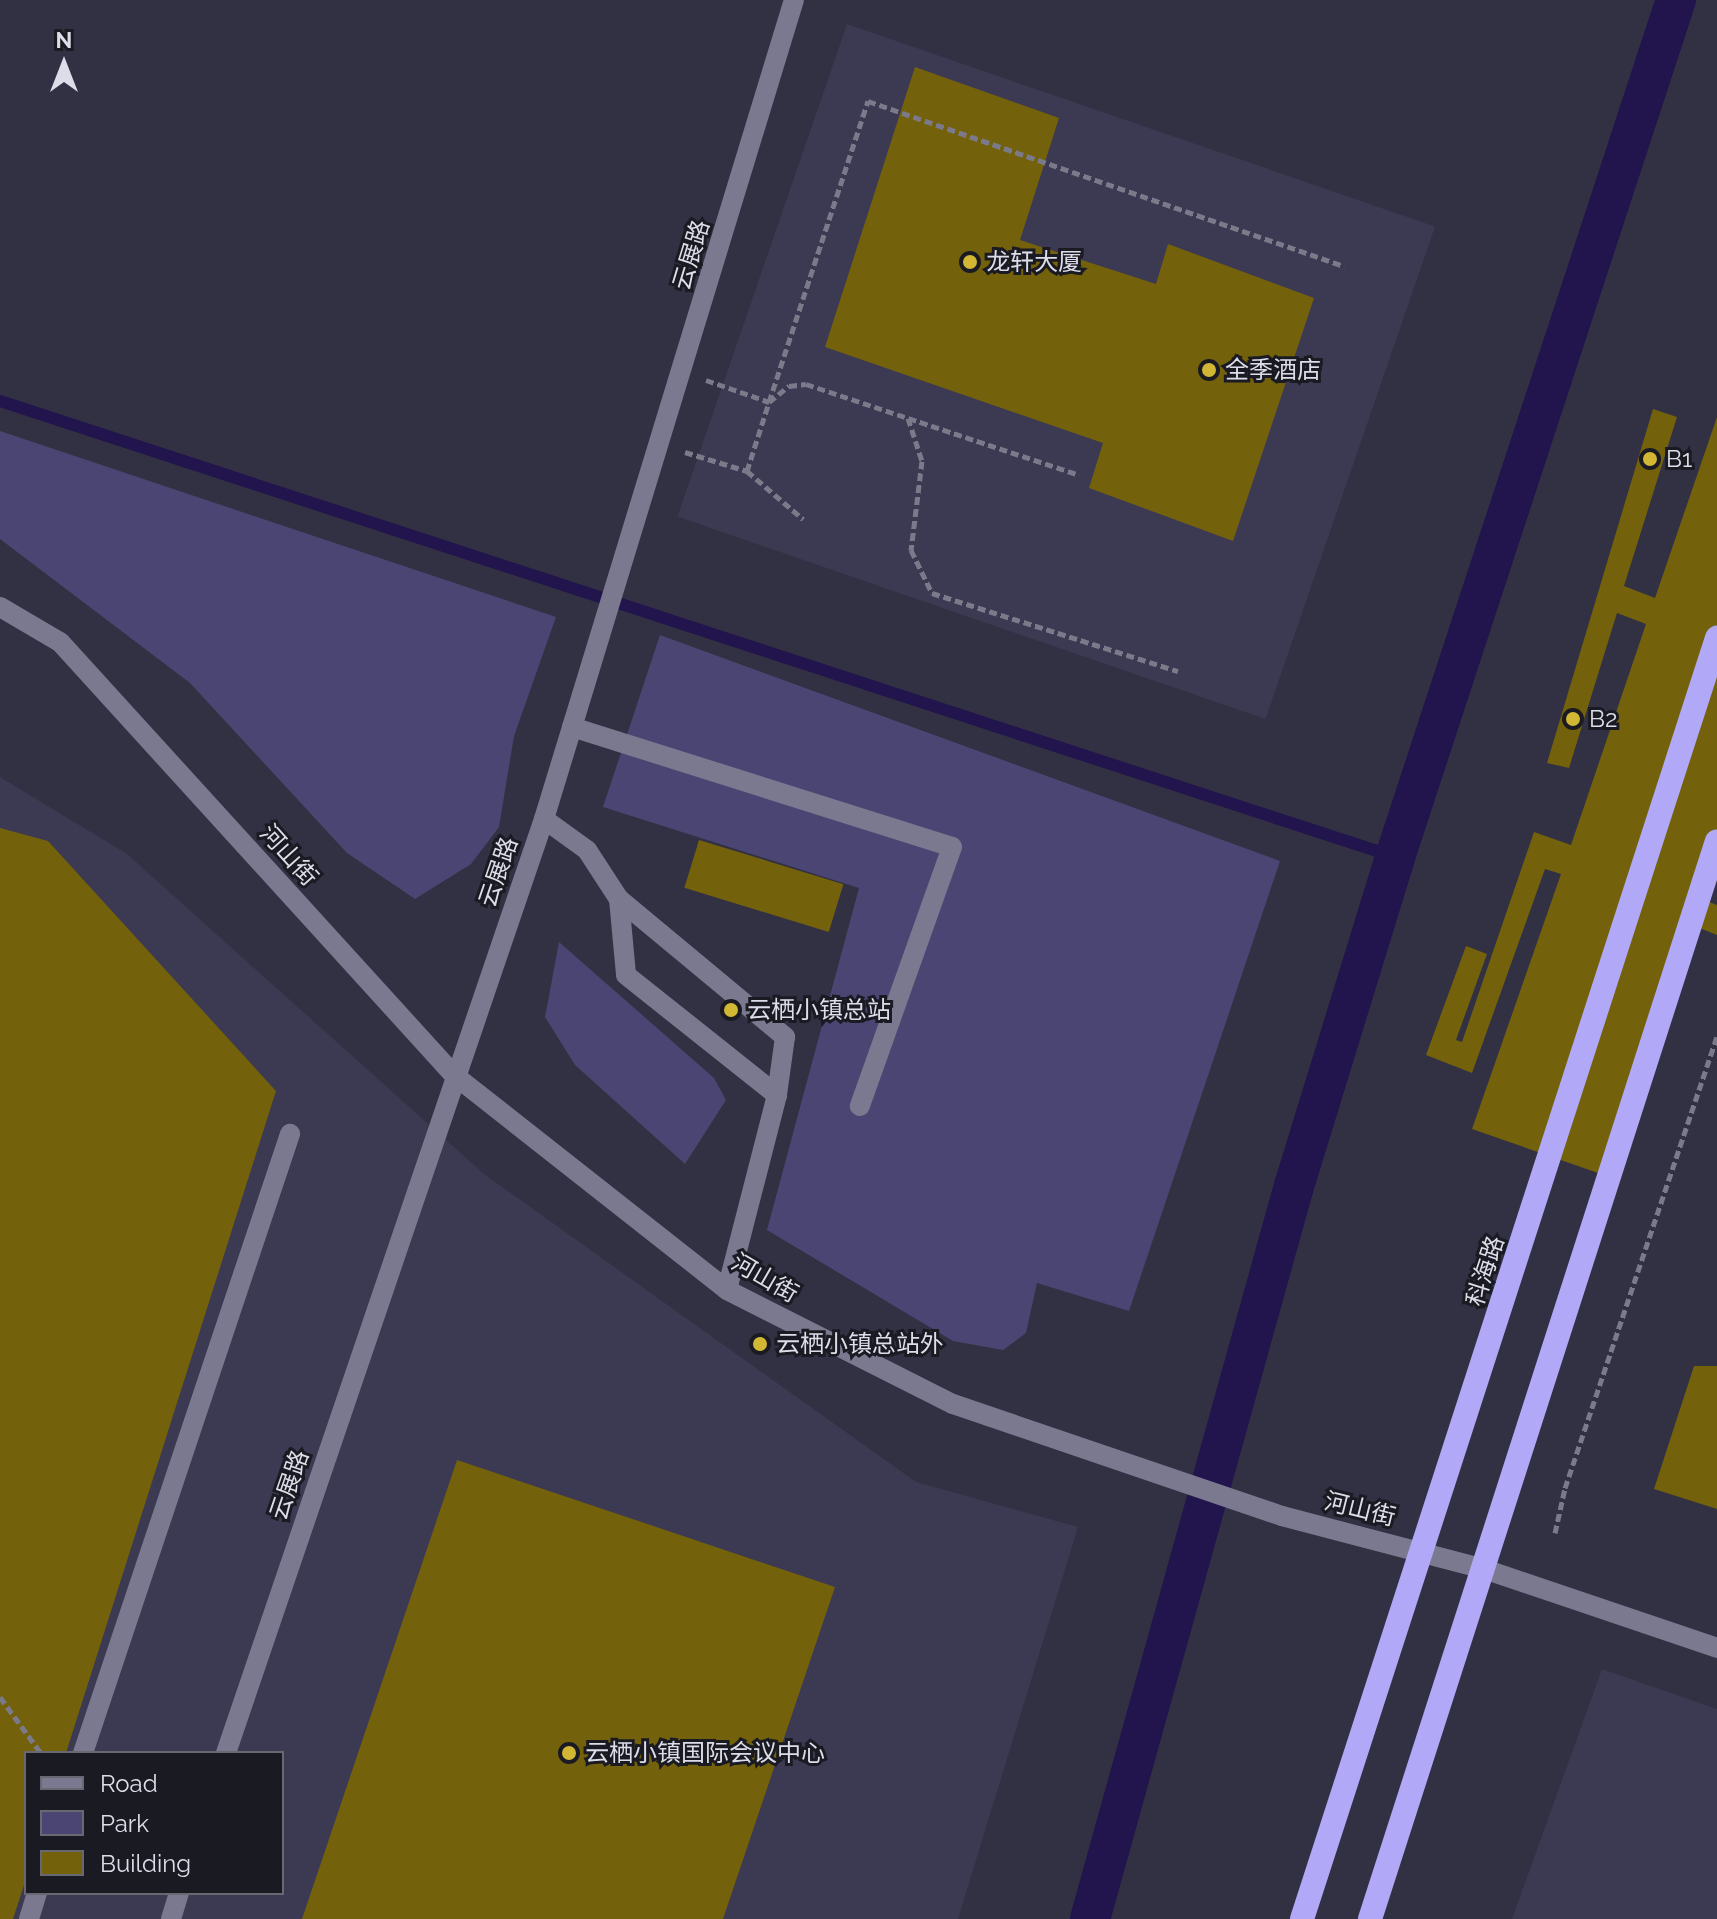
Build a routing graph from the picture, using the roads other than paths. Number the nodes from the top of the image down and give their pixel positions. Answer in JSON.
{"nodes":[{"id":1,"x":794,"y":0,"type":"edge"},
{"id":2,"x":0,"y":607,"type":"edge"},
{"id":3,"x":1717,"y":638,"type":"edge"},
{"id":4,"x":572,"y":727,"type":"junction"},
{"id":5,"x":544,"y":819,"type":"junction"},
{"id":6,"x":1717,"y":841,"type":"edge"},
{"id":7,"x":619,"y":899,"type":"junction"},
{"id":8,"x":454,"y":1075,"type":"junction"},
{"id":9,"x":777,"y":1095,"type":"junction"},
{"id":10,"x":860,"y":1106,"type":"dead end"},
{"id":11,"x":290,"y":1134,"type":"dead end"},
{"id":12,"x":727,"y":1290,"type":"junction"},
{"id":13,"x":1424,"y":1552,"type":"junction"},
{"id":14,"x":1484,"y":1569,"type":"junction"},
{"id":15,"x":1717,"y":1648,"type":"edge"},
{"id":16,"x":84,"y":1751,"type":"edge"},
{"id":17,"x":227,"y":1751,"type":"edge"},
{"id":18,"x":36,"y":1895,"type":"edge"},
{"id":19,"x":178,"y":1895,"type":"edge"},
{"id":20,"x":29,"y":1919,"type":"edge"},
{"id":21,"x":171,"y":1919,"type":"edge"},
{"id":22,"x":1302,"y":1919,"type":"edge"},
{"id":23,"x":1370,"y":1919,"type":"edge"}],
"edges":[{"from":1,"to":4,"type":"street","name":"云展路"},
{"from":2,"to":8,"type":"street","name":"河山街"},
{"from":3,"to":13,"type":"highway","name":"科海路"},
{"from":4,"to":5,"type":"street","name":"云展路"},
{"from":4,"to":10,"type":"street"},
{"from":5,"to":7,"type":"street"},
{"from":5,"to":8,"type":"street","name":"云展路"},
{"from":6,"to":14,"type":"highway"},
{"from":7,"to":9,"type":"street"},
{"from":7,"to":9,"type":"street"},
{"from":8,"to":12,"type":"street","name":"河山街"},
{"from":8,"to":17,"type":"street","name":"云展路"},
{"from":9,"to":12,"type":"street"},
{"from":11,"to":16,"type":"street"},
{"from":12,"to":13,"type":"street","name":"河山街"},
{"from":13,"to":14,"type":"street","name":"河山街"},
{"from":13,"to":22,"type":"highway","name":"科海路"},
{"from":14,"to":15,"type":"street","name":"河山街"},
{"from":14,"to":23,"type":"highway"},
{"from":18,"to":20,"type":"street"},
{"from":19,"to":21,"type":"street"}]}
